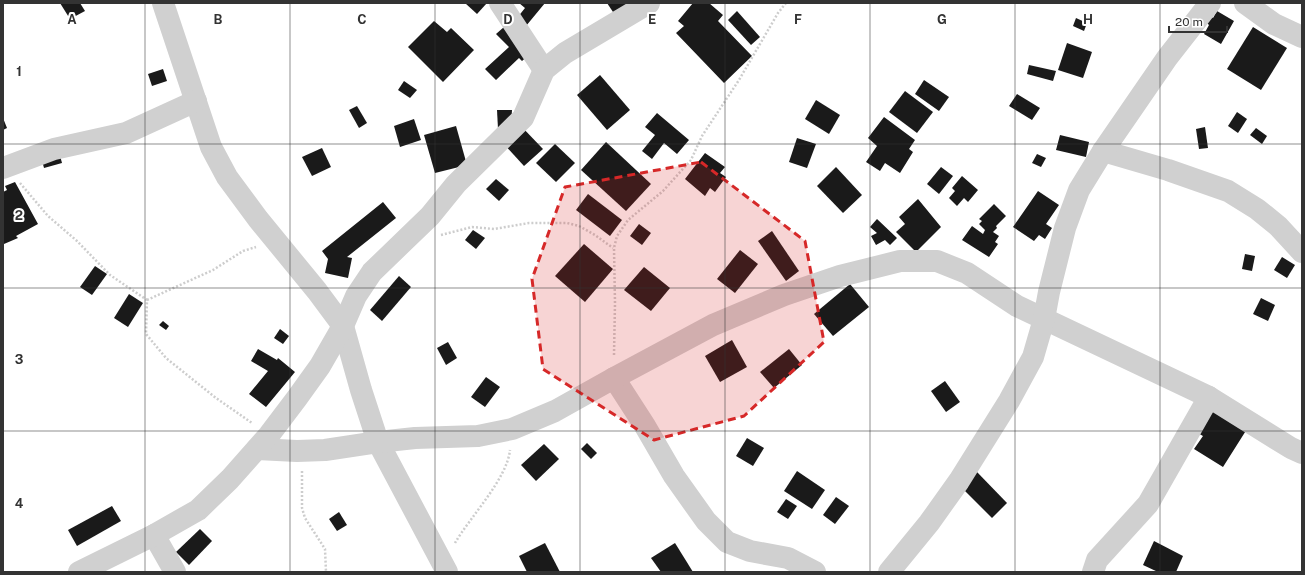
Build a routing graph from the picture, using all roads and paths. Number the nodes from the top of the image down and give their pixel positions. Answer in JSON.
{"nodes":[{"id":1,"x":163,"y":3,"type":"edge"},
{"id":2,"x":500,"y":3,"type":"edge"},
{"id":3,"x":649,"y":3,"type":"edge"},
{"id":4,"x":786,"y":3,"type":"edge"},
{"id":5,"x":1210,"y":3,"type":"edge"},
{"id":6,"x":1245,"y":3,"type":"edge"},
{"id":7,"x":1302,"y":37,"type":"edge"},
{"id":8,"x":544,"y":70,"type":"junction"},
{"id":9,"x":196,"y":101,"type":"junction"},
{"id":10,"x":1103,"y":151,"type":"junction"},
{"id":11,"x":4,"y":168,"type":"edge"},
{"id":12,"x":440,"y":235,"type":"dead end"},
{"id":13,"x":275,"y":239,"type":"junction"},
{"id":14,"x":614,"y":248,"type":"junction"},
{"id":15,"x":1302,"y":252,"type":"edge"},
{"id":16,"x":147,"y":300,"type":"junction"},
{"id":17,"x":1044,"y":319,"type":"junction"},
{"id":18,"x":343,"y":326,"type":"junction"},
{"id":19,"x":614,"y":378,"type":"junction"},
{"id":20,"x":1209,"y":397,"type":"junction"},
{"id":21,"x":512,"y":429,"type":"junction"},
{"id":22,"x":263,"y":442,"type":"junction"},
{"id":23,"x":378,"y":442,"type":"junction"},
{"id":24,"x":297,"y":451,"type":"junction"},
{"id":25,"x":1302,"y":453,"type":"edge"},
{"id":26,"x":154,"y":535,"type":"junction"},
{"id":27,"x":445,"y":568,"type":"edge"},
{"id":28,"x":79,"y":572,"type":"edge"},
{"id":29,"x":175,"y":572,"type":"edge"},
{"id":30,"x":326,"y":572,"type":"edge"},
{"id":31,"x":815,"y":572,"type":"edge"},
{"id":32,"x":889,"y":572,"type":"edge"},
{"id":33,"x":1093,"y":572,"type":"edge"}],
"edges":[{"from":1,"to":9,"type":"street"},
{"from":2,"to":8,"type":"street"},
{"from":3,"to":8,"type":"street"},
{"from":4,"to":14,"type":"path"},
{"from":5,"to":10,"type":"street"},
{"from":6,"to":7,"type":"street"},
{"from":8,"to":18,"type":"street"},
{"from":9,"to":11,"type":"street"},
{"from":9,"to":13,"type":"street"},
{"from":10,"to":15,"type":"street"},
{"from":10,"to":17,"type":"street"},
{"from":11,"to":16,"type":"path"},
{"from":12,"to":14,"type":"path"},
{"from":13,"to":16,"type":"path"},
{"from":13,"to":18,"type":"street"},
{"from":14,"to":19,"type":"path"},
{"from":16,"to":22,"type":"path"},
{"from":17,"to":19,"type":"street"},
{"from":17,"to":20,"type":"street"},
{"from":17,"to":32,"type":"street"},
{"from":18,"to":22,"type":"street"},
{"from":18,"to":23,"type":"street"},
{"from":19,"to":21,"type":"street"},
{"from":19,"to":31,"type":"street"},
{"from":20,"to":25,"type":"street"},
{"from":20,"to":33,"type":"street"},
{"from":21,"to":23,"type":"street"},
{"from":21,"to":27,"type":"path"},
{"from":22,"to":24,"type":"street"},
{"from":22,"to":26,"type":"street"},
{"from":23,"to":24,"type":"street"},
{"from":23,"to":27,"type":"street"},
{"from":24,"to":30,"type":"path"},
{"from":26,"to":28,"type":"street"},
{"from":26,"to":29,"type":"street"}]}
